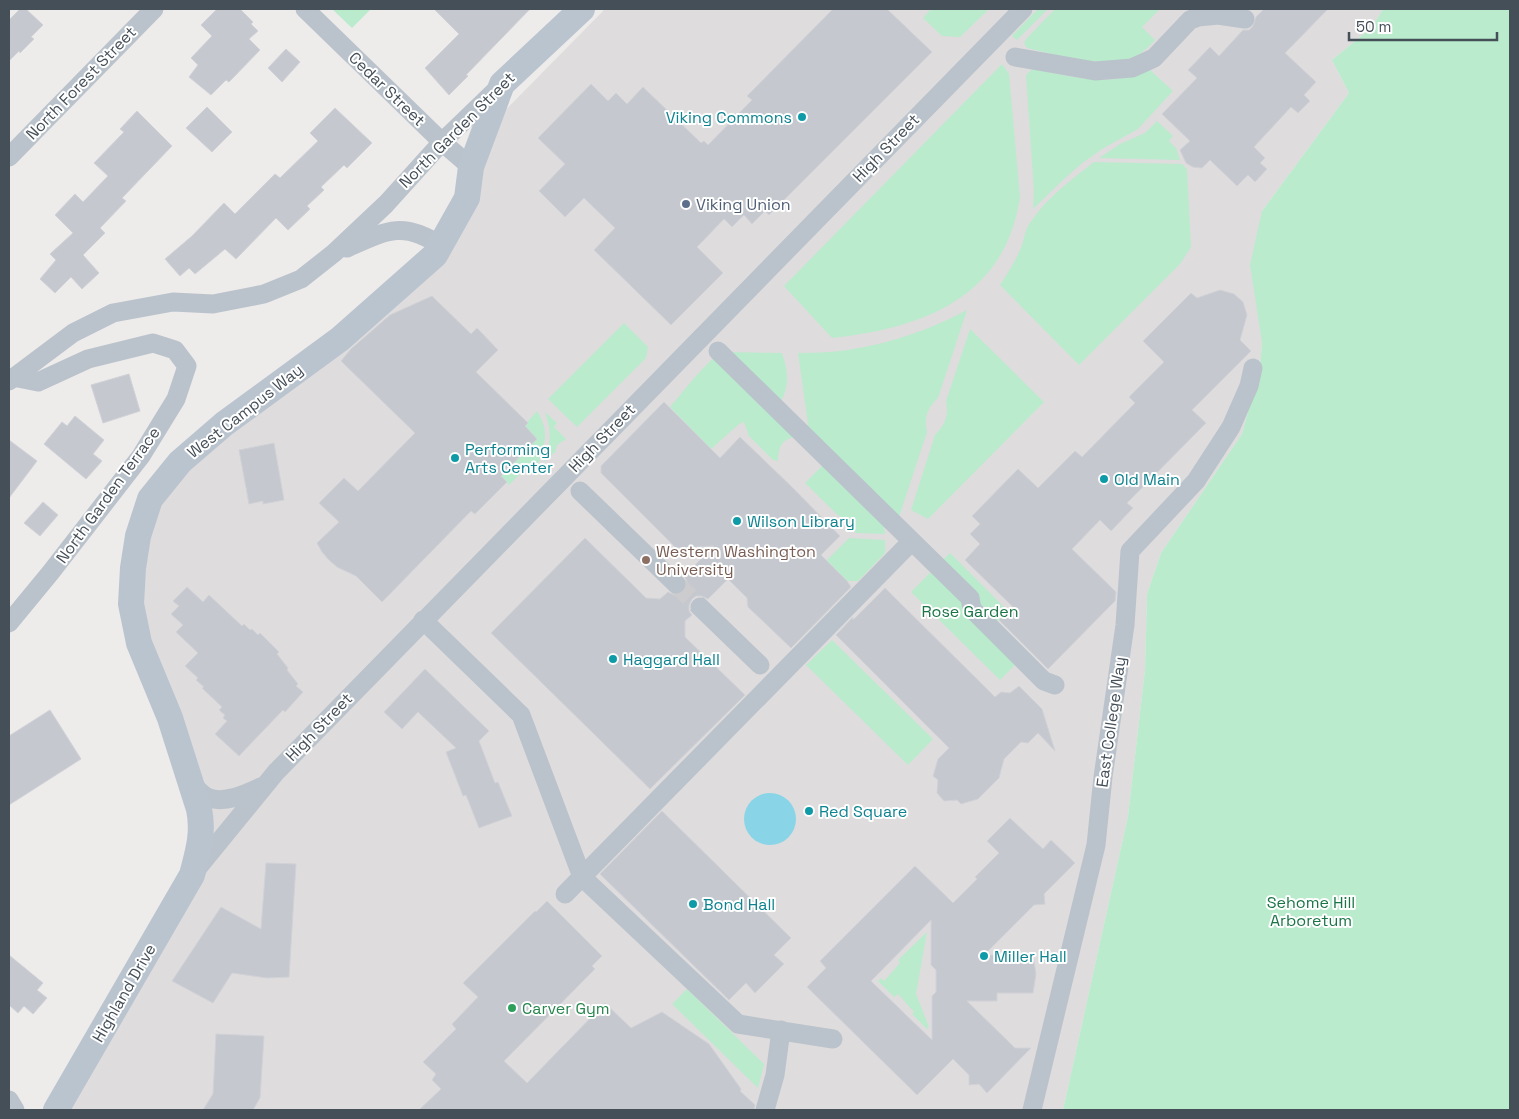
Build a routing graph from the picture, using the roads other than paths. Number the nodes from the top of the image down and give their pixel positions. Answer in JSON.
{"nodes":[{"id":1,"x":154,"y":9,"type":"edge"},
{"id":2,"x":305,"y":9,"type":"edge"},
{"id":3,"x":582,"y":9,"type":"edge"},
{"id":4,"x":1023,"y":9,"type":"edge"},
{"id":5,"x":1245,"y":19,"type":"dead end"},
{"id":6,"x":1016,"y":57,"type":"dead end"},
{"id":7,"x":502,"y":84,"type":"junction"},
{"id":8,"x":442,"y":142,"type":"junction"},
{"id":9,"x":9,"y":156,"type":"edge"},
{"id":10,"x":472,"y":167,"type":"junction"},
{"id":11,"x":440,"y":246,"type":"junction"},
{"id":12,"x":334,"y":253,"type":"junction"},
{"id":13,"x":718,"y":350,"type":"dead end"},
{"id":14,"x":1253,"y":368,"type":"dead end"},
{"id":15,"x":11,"y":379,"type":"edge"},
{"id":16,"x":580,"y":491,"type":"dead end"},
{"id":17,"x":912,"y":540,"type":"junction"},
{"id":18,"x":676,"y":584,"type":"tunnel mouth"},
{"id":19,"x":700,"y":607,"type":"tunnel mouth"},
{"id":20,"x":424,"y":620,"type":"junction"},
{"id":21,"x":9,"y":623,"type":"edge"},
{"id":22,"x":760,"y":665,"type":"dead end"},
{"id":23,"x":1056,"y":685,"type":"dead end"},
{"id":24,"x":190,"y":780,"type":"junction"},
{"id":25,"x":264,"y":786,"type":"junction"},
{"id":26,"x":192,"y":875,"type":"junction"},
{"id":27,"x":582,"y":877,"type":"junction"},
{"id":28,"x":565,"y":894,"type":"dead end"},
{"id":29,"x":781,"y":1030,"type":"junction"},
{"id":30,"x":833,"y":1039,"type":"dead end"},
{"id":31,"x":9,"y":1100,"type":"edge"},
{"id":32,"x":15,"y":1110,"type":"edge"},
{"id":33,"x":56,"y":1110,"type":"edge"},
{"id":34,"x":765,"y":1110,"type":"edge"},
{"id":35,"x":1032,"y":1110,"type":"edge"}],
"edges":[{"from":1,"to":9,"type":"street","name":"North Forest Street"},
{"from":2,"to":8,"type":"street","name":"Cedar Street"},
{"from":3,"to":7,"type":"street","name":"North Garden Street"},
{"from":4,"to":20,"type":"street","name":"High Street"},
{"from":5,"to":6,"type":"street"},
{"from":7,"to":8,"type":"street","name":"North Garden Street"},
{"from":7,"to":10,"type":"street","name":"West Campus Way"},
{"from":8,"to":10,"type":"street","name":"Cedar Street"},
{"from":8,"to":12,"type":"street","name":"North Garden Street"},
{"from":10,"to":11,"type":"street","name":"West Campus Way"},
{"from":11,"to":12,"type":"street","name":"North Garden Street"},
{"from":11,"to":24,"type":"street","name":"West Campus Way"},
{"from":12,"to":15,"type":"street","name":"North Garden Street"},
{"from":13,"to":17,"type":"street"},
{"from":14,"to":35,"type":"street","name":"East College Way"},
{"from":15,"to":21,"type":"street","name":"North Garden Terrace"},
{"from":16,"to":18,"type":"street"},
{"from":17,"to":23,"type":"street"},
{"from":17,"to":27,"type":"street"},
{"from":19,"to":22,"type":"street"},
{"from":20,"to":25,"type":"street","name":"High Street"},
{"from":20,"to":27,"type":"street"},
{"from":24,"to":25,"type":"street"},
{"from":24,"to":26,"type":"street","name":"West Campus Way"},
{"from":25,"to":26,"type":"street","name":"High Street"},
{"from":26,"to":33,"type":"street","name":"Highland Drive"},
{"from":27,"to":28,"type":"street"},
{"from":27,"to":29,"type":"street"},
{"from":29,"to":30,"type":"street"},
{"from":29,"to":34,"type":"street"},
{"from":31,"to":32,"type":"street"}]}
